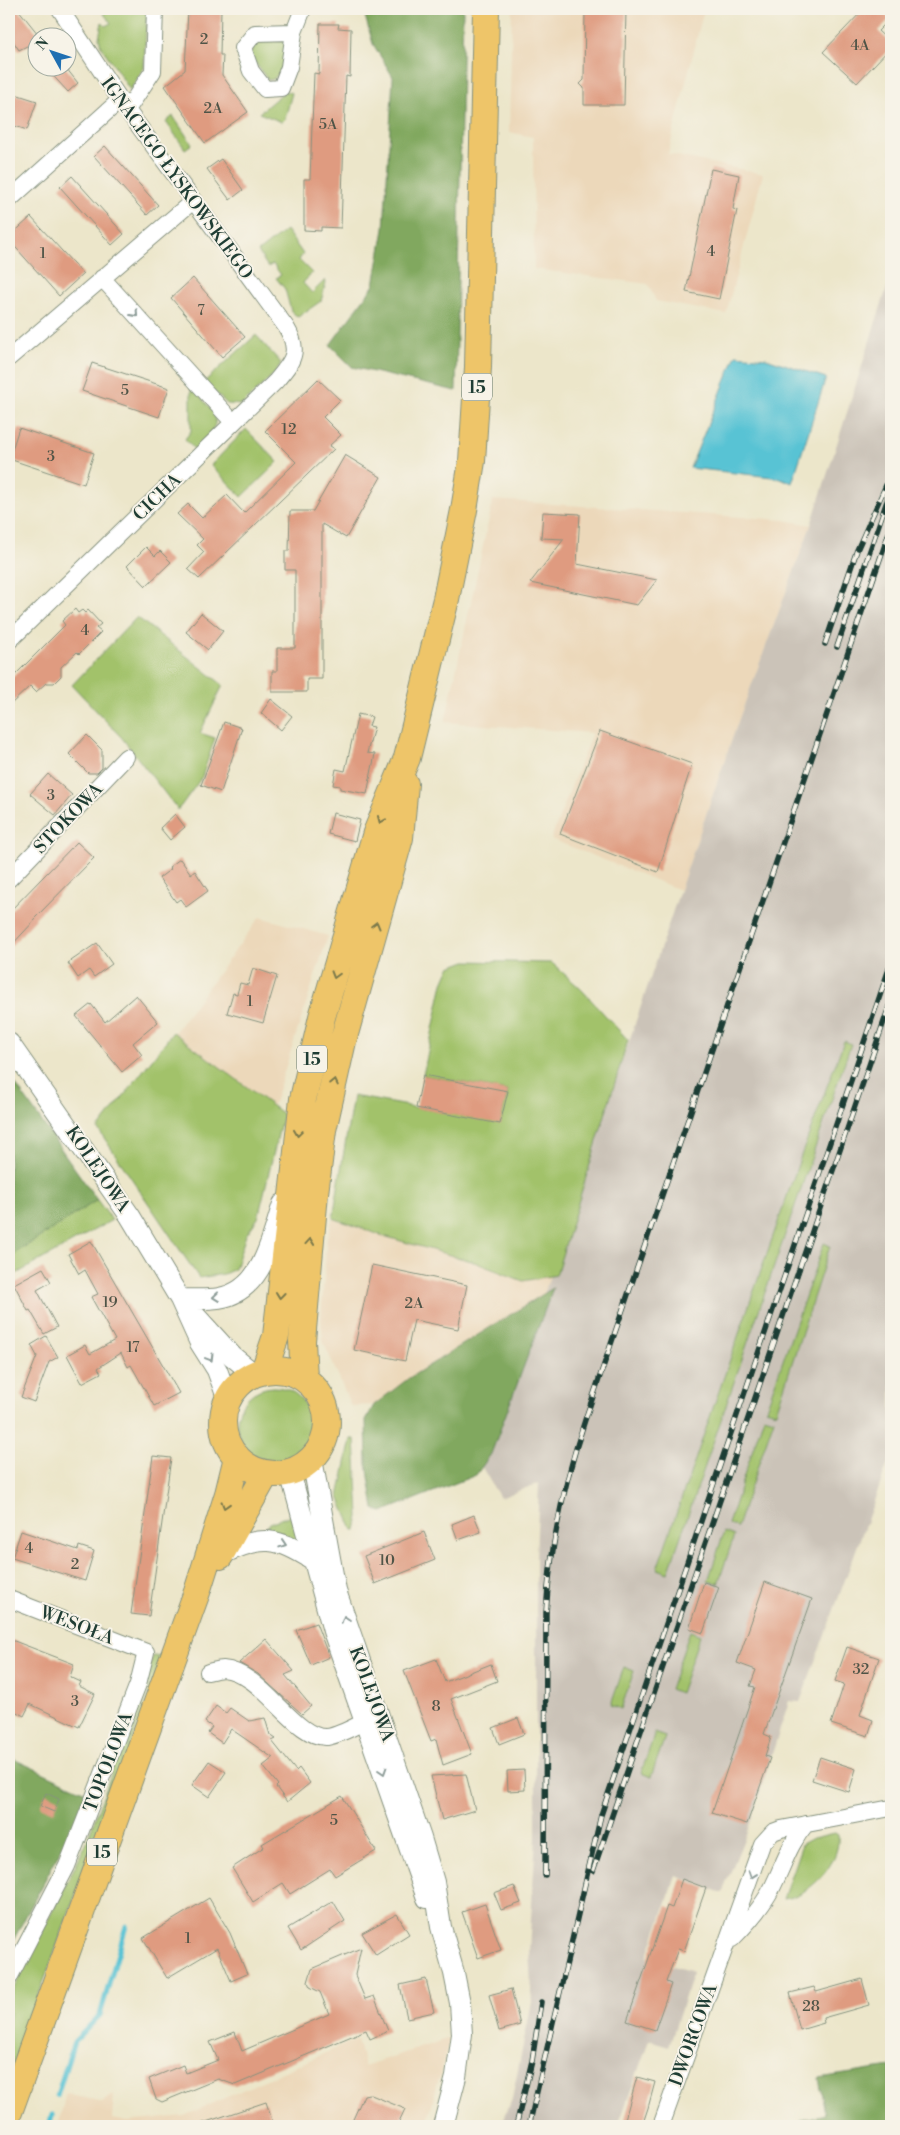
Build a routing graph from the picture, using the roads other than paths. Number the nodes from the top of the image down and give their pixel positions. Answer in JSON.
{"nodes":[{"id":1,"x":60,"y":9,"type":"edge"},
{"id":2,"x":155,"y":9,"type":"edge"},
{"id":3,"x":303,"y":9,"type":"edge"},
{"id":4,"x":486,"y":9,"type":"edge"},
{"id":5,"x":294,"y":32,"type":"dead end"},
{"id":6,"x":123,"y":105,"type":"junction"},
{"id":7,"x":9,"y":200,"type":"edge"},
{"id":8,"x":194,"y":200,"type":"junction"},
{"id":9,"x":102,"y":278,"type":"junction"},
{"id":10,"x":295,"y":346,"type":"joint"},
{"id":11,"x":9,"y":358,"type":"edge"},
{"id":12,"x":232,"y":422,"type":"junction"},
{"id":13,"x":9,"y":641,"type":"edge"},
{"id":14,"x":126,"y":757,"type":"dead end"},
{"id":15,"x":407,"y":758,"type":"junction"},
{"id":16,"x":9,"y":878,"type":"edge"},
{"id":17,"x":9,"y":1043,"type":"edge"},
{"id":18,"x":293,"y":1176,"type":"junction"},
{"id":19,"x":180,"y":1299,"type":"junction"},
{"id":20,"x":259,"y":1373,"type":"junction"},
{"id":21,"x":304,"y":1378,"type":"junction"},
{"id":22,"x":228,"y":1400,"type":"junction"},
{"id":23,"x":237,"y":1457,"type":"junction"},
{"id":24,"x":312,"y":1460,"type":"junction"},
{"id":25,"x":278,"y":1473,"type":"junction"},
{"id":26,"x":220,"y":1555,"type":"junction"},
{"id":27,"x":316,"y":1561,"type":"junction"},
{"id":28,"x":198,"y":1592,"type":"junction"},
{"id":29,"x":9,"y":1598,"type":"edge"},
{"id":30,"x":146,"y":1652,"type":"joint"},
{"id":31,"x":208,"y":1672,"type":"dead end"},
{"id":32,"x":373,"y":1717,"type":"junction"},
{"id":33,"x":891,"y":1808,"type":"edge"},
{"id":34,"x":806,"y":1824,"type":"junction"},
{"id":35,"x":728,"y":1944,"type":"junction"},
{"id":36,"x":9,"y":1978,"type":"edge"},
{"id":37,"x":9,"y":2112,"type":"edge"},
{"id":38,"x":443,"y":2126,"type":"edge"},
{"id":39,"x":661,"y":2126,"type":"edge"}],
"edges":[{"from":1,"to":6,"type":"street","name":"IGNACEGO ŁYSKOWSKIEGO"},
{"from":2,"to":6,"type":"street"},
{"from":3,"to":5,"type":"street"},
{"from":4,"to":15,"type":"main road","number":"15"},
{"from":6,"to":7,"type":"street"},
{"from":6,"to":8,"type":"street","name":"IGNACEGO ŁYSKOWSKIEGO"},
{"from":8,"to":9,"type":"street"},
{"from":8,"to":10,"type":"street","name":"IGNACEGO ŁYSKOWSKIEGO"},
{"from":9,"to":11,"type":"street"},
{"from":9,"to":12,"type":"street","one_way":true},
{"from":10,"to":12,"type":"street","name":"CICHA"},
{"from":12,"to":13,"type":"street","name":"CICHA"},
{"from":14,"to":16,"type":"street","name":"STOKOWA"},
{"from":15,"to":18,"type":"main road","number":"15","one_way":true},
{"from":21,"to":15,"type":"main road","number":"15","one_way":true},
{"from":17,"to":19,"type":"street","name":"KOLEJOWA"},
{"from":18,"to":19,"type":"street","one_way":true},
{"from":18,"to":20,"type":"main road","number":"15","one_way":true},
{"from":19,"to":20,"type":"street","name":"KOLEJOWA"},
{"from":19,"to":22,"type":"street","name":"KOLEJOWA","one_way":true},
{"from":20,"to":21,"type":"main road"},
{"from":20,"to":22,"type":"main road","number":"15"},
{"from":21,"to":24,"type":"main road"},
{"from":22,"to":23,"type":"main road","number":"15"},
{"from":23,"to":25,"type":"main road","number":"15"},
{"from":23,"to":28,"type":"main road","number":"15","one_way":true},
{"from":24,"to":25,"type":"main road"},
{"from":32,"to":24,"type":"street","name":"KOLEJOWA","one_way":true},
{"from":25,"to":26,"type":"main road","number":"15"},
{"from":25,"to":27,"type":"street","name":"KOLEJOWA"},
{"from":26,"to":27,"type":"street","one_way":true},
{"from":26,"to":28,"type":"main road","number":"15"},
{"from":27,"to":32,"type":"street","name":"KOLEJOWA"},
{"from":28,"to":37,"type":"main road","number":"15"},
{"from":29,"to":30,"type":"street","name":"WESOŁA"},
{"from":30,"to":36,"type":"street","name":"TOPOLOWA"},
{"from":31,"to":32,"type":"street"},
{"from":32,"to":38,"type":"street","name":"KOLEJOWA"},
{"from":33,"to":34,"type":"street"},
{"from":34,"to":35,"type":"street","name":"DWORCOWA"},
{"from":34,"to":35,"type":"street","name":"DWORCOWA","one_way":true},
{"from":35,"to":39,"type":"street","name":"DWORCOWA"}]}
